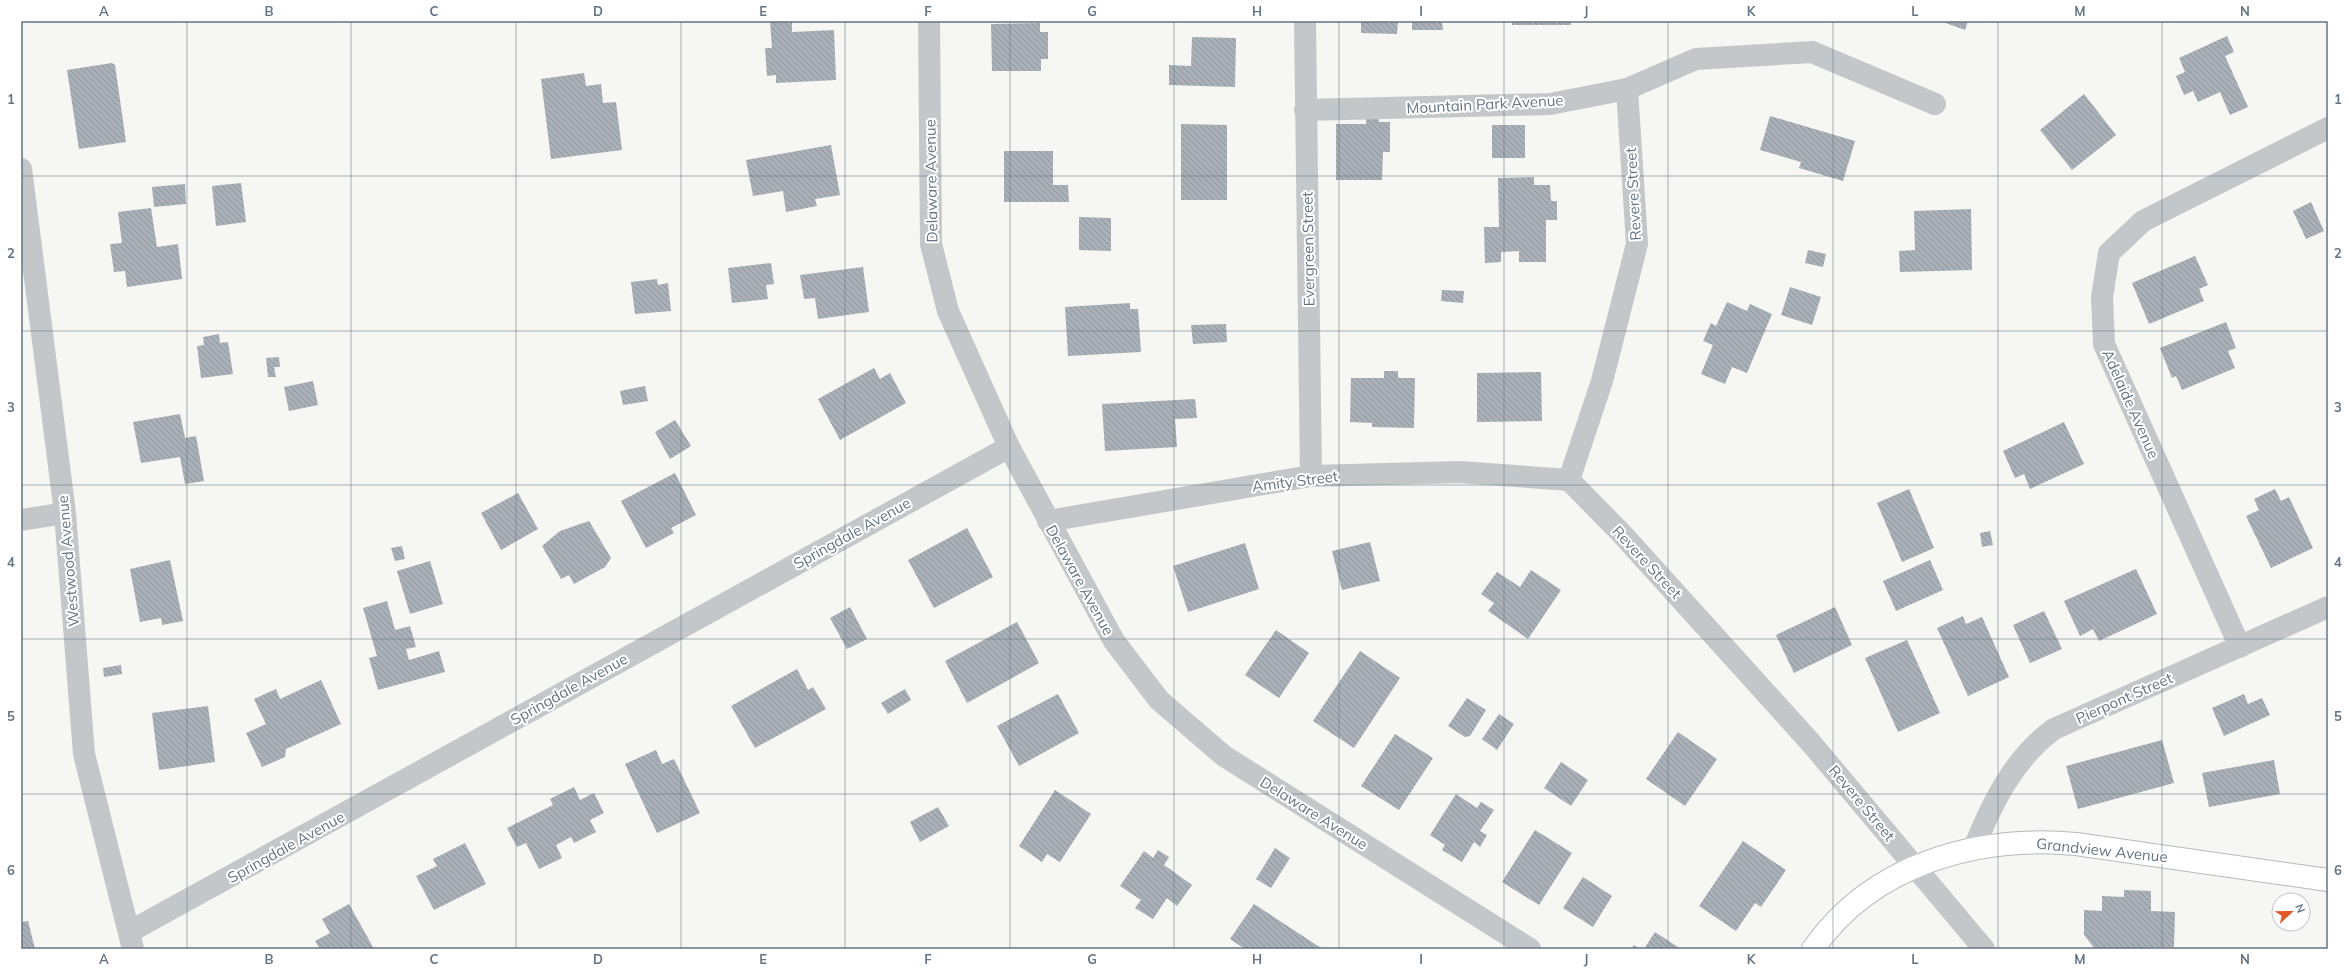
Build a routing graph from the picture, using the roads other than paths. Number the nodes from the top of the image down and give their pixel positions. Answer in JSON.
{"nodes":[{"id":1,"x":928,"y":21,"type":"edge"},
{"id":2,"x":1305,"y":21,"type":"edge"},
{"id":3,"x":1627,"y":89,"type":"junction"},
{"id":4,"x":1935,"y":104,"type":"dead end"},
{"id":5,"x":1305,"y":110,"type":"junction"},
{"id":6,"x":2328,"y":128,"type":"edge"},
{"id":7,"x":21,"y":168,"type":"edge"},
{"id":8,"x":1009,"y":447,"type":"junction"},
{"id":9,"x":1311,"y":476,"type":"junction"},
{"id":10,"x":1569,"y":480,"type":"junction"},
{"id":11,"x":65,"y":513,"type":"junction"},
{"id":12,"x":21,"y":520,"type":"edge"},
{"id":13,"x":1048,"y":521,"type":"junction"},
{"id":14,"x":2328,"y":607,"type":"edge"},
{"id":15,"x":2240,"y":647,"type":"junction"},
{"id":16,"x":1974,"y":848,"type":"junction"},
{"id":17,"x":1915,"y":866,"type":"junction"},
{"id":18,"x":2328,"y":880,"type":"edge"},
{"id":19,"x":131,"y":941,"type":"edge"},
{"id":20,"x":1530,"y":949,"type":"edge"},
{"id":21,"x":1813,"y":949,"type":"edge"},
{"id":22,"x":1984,"y":949,"type":"edge"}],
"edges":[{"from":1,"to":8,"type":"street","name":"Delaware Avenue"},
{"from":2,"to":5,"type":"street","name":"Evergreen Street"},
{"from":3,"to":4,"type":"street","name":"Mountain Park Avenue"},
{"from":3,"to":5,"type":"street","name":"Mountain Park Avenue"},
{"from":3,"to":10,"type":"street","name":"Revere Street"},
{"from":5,"to":9,"type":"street","name":"Evergreen Street"},
{"from":6,"to":15,"type":"street","name":"Adelaide Avenue"},
{"from":7,"to":11,"type":"street","name":"Westwood Avenue"},
{"from":8,"to":13,"type":"street","name":"Delaware Avenue"},
{"from":8,"to":19,"type":"street","name":"Springdale Avenue"},
{"from":9,"to":10,"type":"street","name":"Amity Street"},
{"from":9,"to":13,"type":"street","name":"Amity Street"},
{"from":10,"to":17,"type":"street","name":"Revere Street"},
{"from":11,"to":12,"type":"street"},
{"from":11,"to":19,"type":"street","name":"Westwood Avenue"},
{"from":13,"to":20,"type":"street","name":"Delaware Avenue"},
{"from":14,"to":15,"type":"street","name":"Pierpont Street"},
{"from":15,"to":16,"type":"street","name":"Pierpont Street"},
{"from":16,"to":17,"type":"main road","name":"Grandview Avenue"},
{"from":16,"to":18,"type":"main road","name":"Grandview Avenue"},
{"from":17,"to":21,"type":"main road","name":"Grandview Avenue"},
{"from":17,"to":22,"type":"street","name":"Revere Street"}]}
